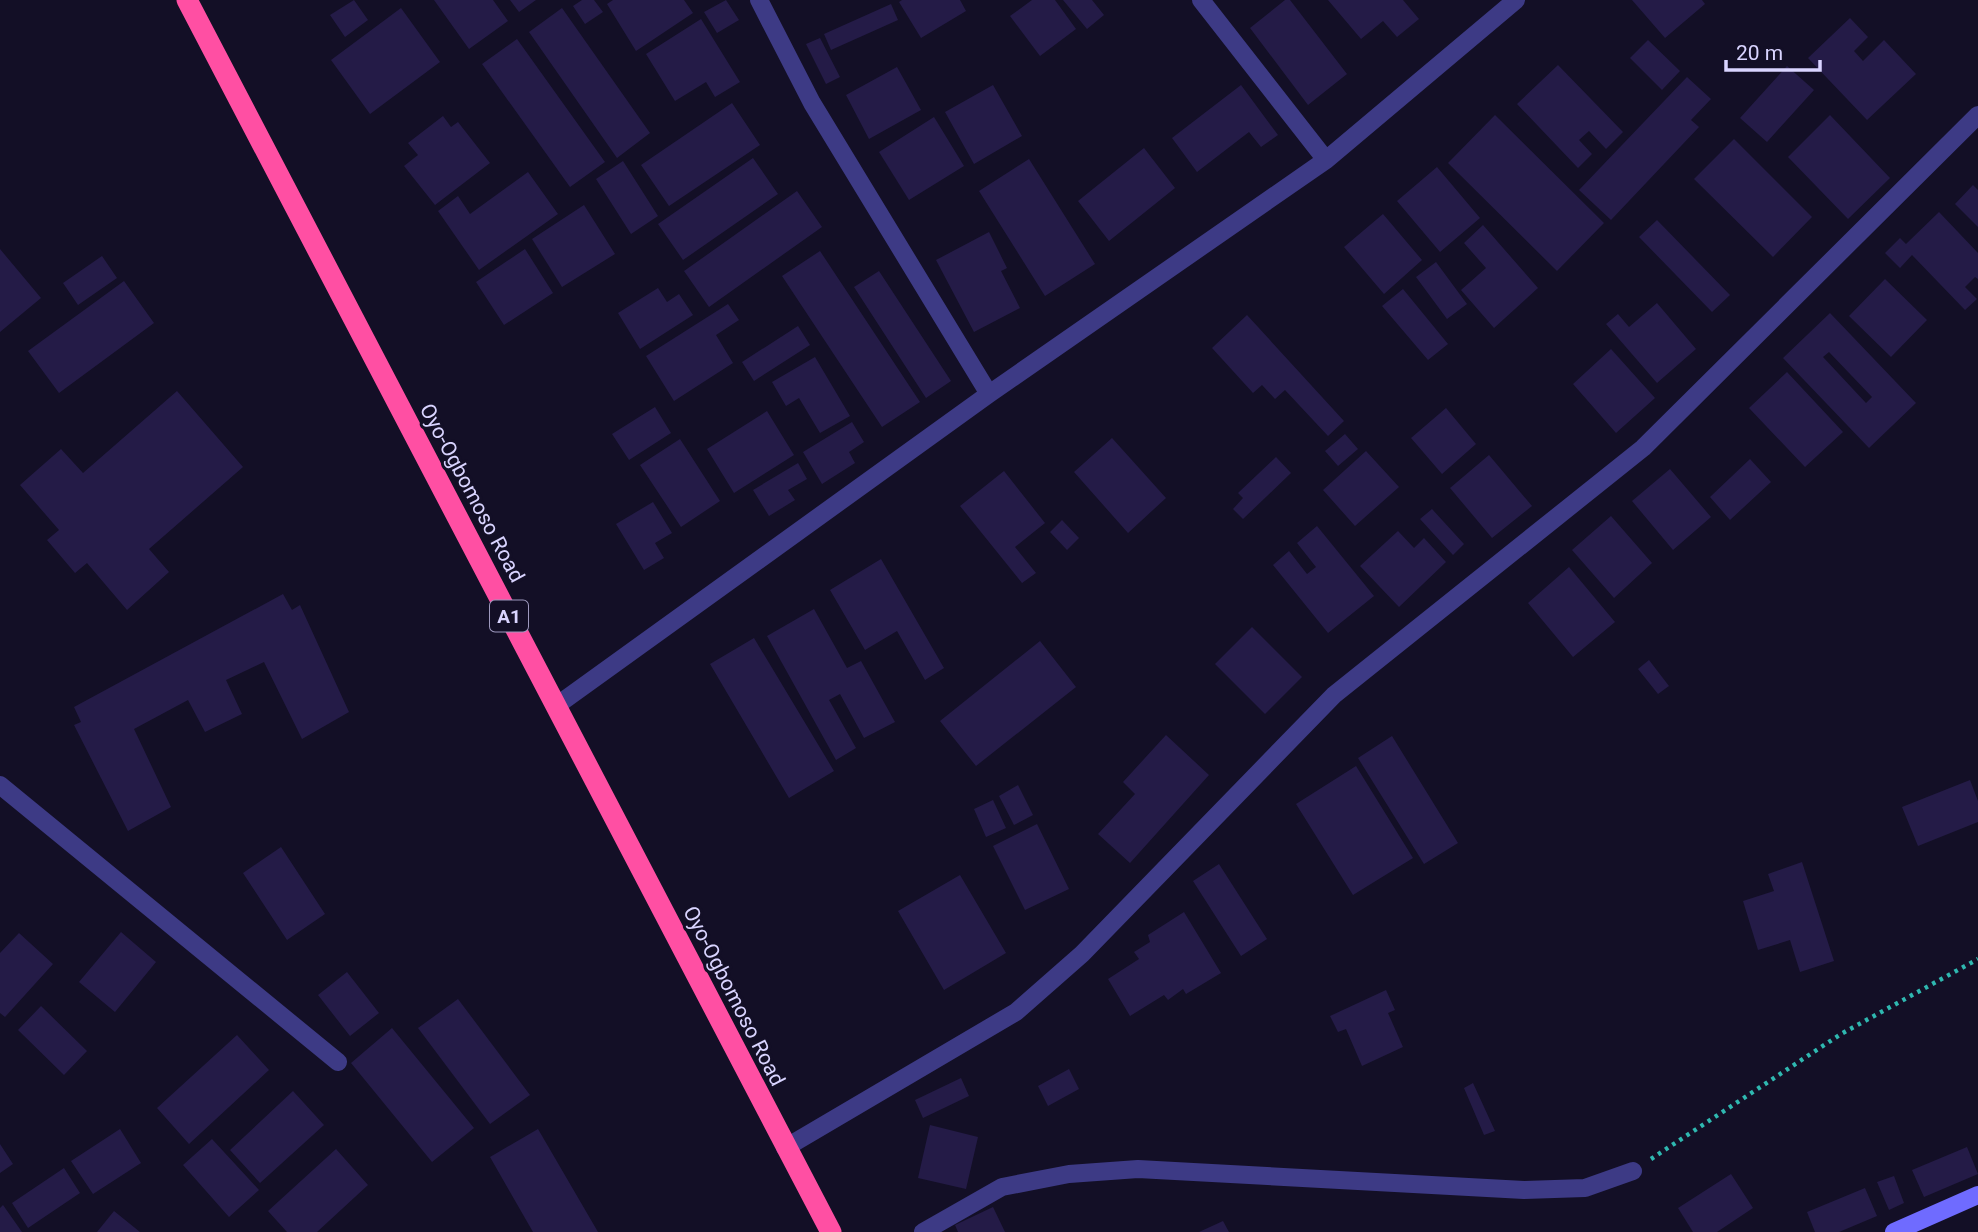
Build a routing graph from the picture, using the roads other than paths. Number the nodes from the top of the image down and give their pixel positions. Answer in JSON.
{"nodes":[{"id":1,"x":187,"y":0,"type":"edge"},
{"id":2,"x":759,"y":0,"type":"edge"},
{"id":3,"x":1201,"y":0,"type":"edge"},
{"id":4,"x":1516,"y":0,"type":"edge"},
{"id":5,"x":1974,"y":127,"type":"edge"},
{"id":6,"x":1326,"y":160,"type":"junction"},
{"id":7,"x":989,"y":394,"type":"junction"},
{"id":8,"x":556,"y":706,"type":"junction"},
{"id":9,"x":0,"y":785,"type":"edge"},
{"id":10,"x":338,"y":1062,"type":"dead end"},
{"id":11,"x":785,"y":1148,"type":"junction"},
{"id":12,"x":1633,"y":1171,"type":"road end"},
{"id":13,"x":1978,"y":1195,"type":"edge"},
{"id":14,"x":831,"y":1232,"type":"edge"},
{"id":15,"x":923,"y":1232,"type":"edge"},
{"id":16,"x":1894,"y":1232,"type":"edge"}],
"edges":[{"from":1,"to":8,"type":"highway","name":"Oyo-Ogbomoso Road","number":"A1"},
{"from":2,"to":7,"type":"street"},
{"from":3,"to":6,"type":"street"},
{"from":4,"to":6,"type":"street"},
{"from":5,"to":11,"type":"street"},
{"from":6,"to":7,"type":"street"},
{"from":7,"to":8,"type":"street"},
{"from":8,"to":11,"type":"highway","name":"Oyo-Ogbomoso Road","number":"A1"},
{"from":9,"to":10,"type":"street"},
{"from":11,"to":14,"type":"highway","name":"Oyo-Ogbomoso Road","number":"A1"},
{"from":12,"to":15,"type":"street"},
{"from":13,"to":16,"type":"main road"}]}
